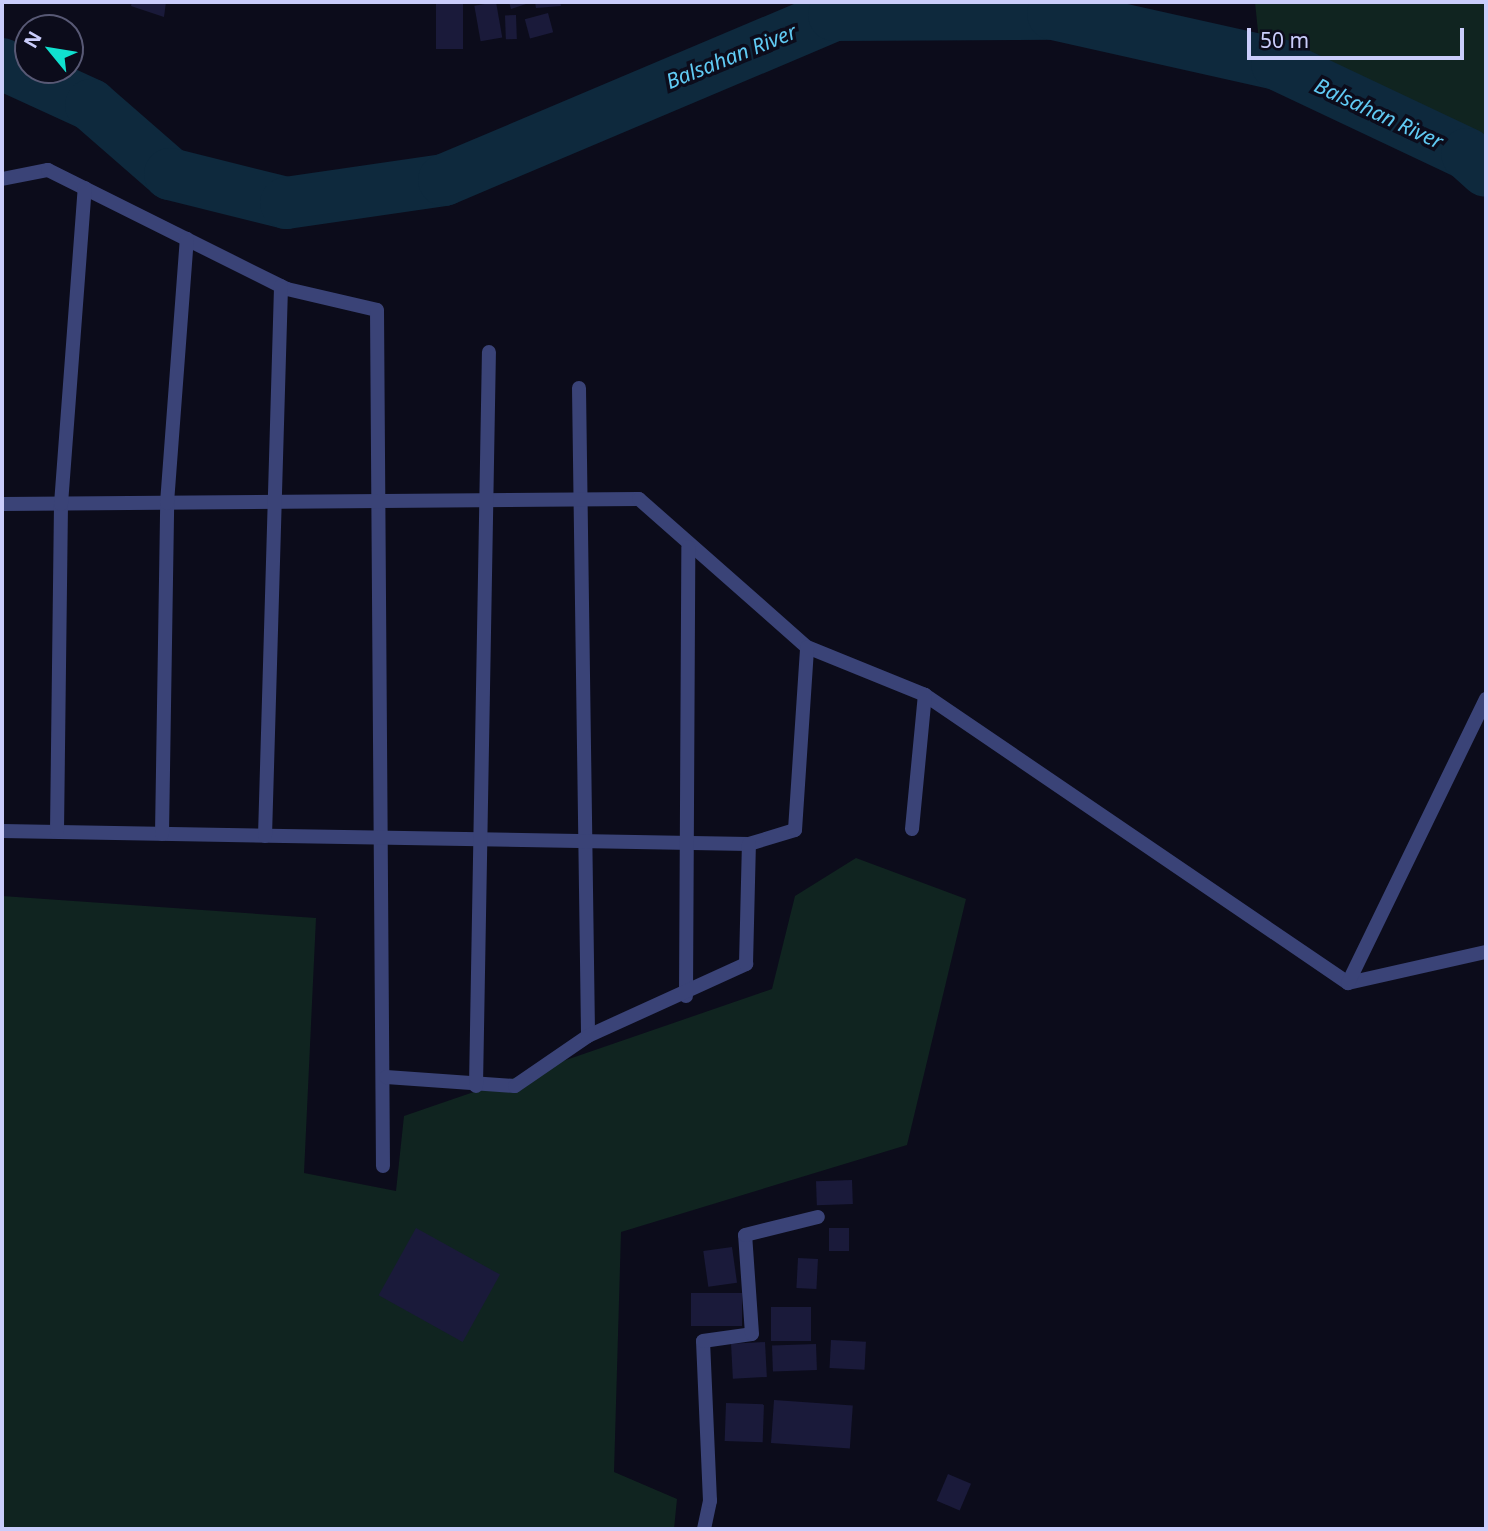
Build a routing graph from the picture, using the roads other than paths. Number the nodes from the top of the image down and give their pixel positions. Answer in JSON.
{"nodes":[{"id":1,"x":2,"y":179,"type":"edge"},
{"id":2,"x":85,"y":188,"type":"junction"},
{"id":3,"x":187,"y":239,"type":"junction"},
{"id":4,"x":281,"y":286,"type":"junction"},
{"id":5,"x":489,"y":352,"type":"dead end"},
{"id":6,"x":579,"y":388,"type":"dead end"},
{"id":7,"x":581,"y":500,"type":"junction"},
{"id":8,"x":486,"y":501,"type":"junction"},
{"id":9,"x":270,"y":502,"type":"junction"},
{"id":10,"x":374,"y":502,"type":"junction"},
{"id":11,"x":167,"y":503,"type":"junction"},
{"id":12,"x":2,"y":504,"type":"edge"},
{"id":13,"x":61,"y":504,"type":"junction"},
{"id":14,"x":688,"y":547,"type":"junction"},
{"id":15,"x":807,"y":647,"type":"junction"},
{"id":16,"x":925,"y":695,"type":"junction"},
{"id":17,"x":1486,"y":699,"type":"edge"},
{"id":18,"x":912,"y":829,"type":"dead end"},
{"id":19,"x":2,"y":831,"type":"edge"},
{"id":20,"x":57,"y":831,"type":"junction"},
{"id":21,"x":162,"y":834,"type":"junction"},
{"id":22,"x":265,"y":836,"type":"junction"},
{"id":23,"x":381,"y":838,"type":"junction"},
{"id":24,"x":485,"y":839,"type":"junction"},
{"id":25,"x":585,"y":841,"type":"junction"},
{"id":26,"x":689,"y":843,"type":"junction"},
{"id":27,"x":749,"y":844,"type":"junction"},
{"id":28,"x":1486,"y":952,"type":"edge"},
{"id":29,"x":1349,"y":983,"type":"junction"},
{"id":30,"x":686,"y":996,"type":"junction"},
{"id":31,"x":588,"y":1036,"type":"junction"},
{"id":32,"x":386,"y":1077,"type":"junction"},
{"id":33,"x":476,"y":1086,"type":"junction"},
{"id":34,"x":383,"y":1166,"type":"dead end"},
{"id":35,"x":818,"y":1217,"type":"dead end"},
{"id":36,"x":704,"y":1529,"type":"edge"}],
"edges":[{"from":1,"to":2,"type":"street"},
{"from":2,"to":3,"type":"street"},
{"from":2,"to":13,"type":"street"},
{"from":3,"to":4,"type":"street"},
{"from":3,"to":11,"type":"street"},
{"from":4,"to":9,"type":"street"},
{"from":4,"to":10,"type":"street"},
{"from":5,"to":8,"type":"street"},
{"from":6,"to":7,"type":"street"},
{"from":7,"to":8,"type":"street"},
{"from":7,"to":14,"type":"street"},
{"from":7,"to":25,"type":"street"},
{"from":8,"to":10,"type":"street"},
{"from":8,"to":24,"type":"street"},
{"from":9,"to":10,"type":"street"},
{"from":9,"to":11,"type":"street"},
{"from":9,"to":22,"type":"street"},
{"from":10,"to":23,"type":"street"},
{"from":11,"to":13,"type":"street"},
{"from":11,"to":21,"type":"street"},
{"from":12,"to":13,"type":"street"},
{"from":13,"to":20,"type":"street"},
{"from":14,"to":15,"type":"street"},
{"from":14,"to":26,"type":"street"},
{"from":15,"to":16,"type":"street"},
{"from":15,"to":27,"type":"street"},
{"from":16,"to":18,"type":"street"},
{"from":16,"to":29,"type":"street"},
{"from":17,"to":29,"type":"street"},
{"from":19,"to":20,"type":"street"},
{"from":20,"to":21,"type":"street"},
{"from":21,"to":22,"type":"street"},
{"from":22,"to":23,"type":"street"},
{"from":23,"to":24,"type":"street"},
{"from":23,"to":32,"type":"street"},
{"from":24,"to":25,"type":"street"},
{"from":24,"to":33,"type":"street"},
{"from":25,"to":26,"type":"street"},
{"from":25,"to":31,"type":"street"},
{"from":26,"to":27,"type":"street"},
{"from":26,"to":30,"type":"street"},
{"from":27,"to":30,"type":"street"},
{"from":28,"to":29,"type":"street"},
{"from":30,"to":31,"type":"street"},
{"from":31,"to":33,"type":"street"},
{"from":32,"to":33,"type":"street"},
{"from":32,"to":34,"type":"street"},
{"from":35,"to":36,"type":"street"}]}
